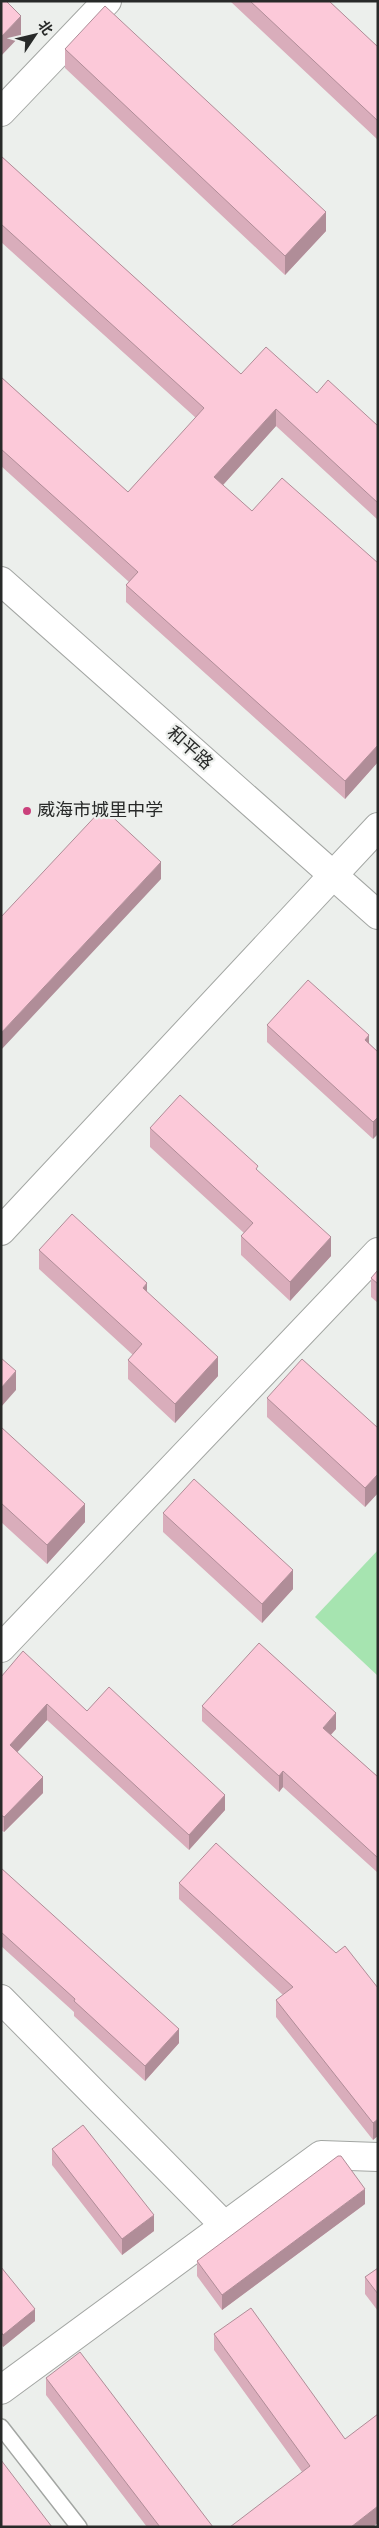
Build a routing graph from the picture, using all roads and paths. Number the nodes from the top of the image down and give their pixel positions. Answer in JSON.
{"nodes":[{"id":1,"x":107,"y":1,"type":"edge"},
{"id":2,"x":1,"y":112,"type":"edge"},
{"id":3,"x":1,"y":581,"type":"edge"},
{"id":4,"x":378,"y":827,"type":"edge"},
{"id":5,"x":333,"y":876,"type":"junction"},
{"id":6,"x":378,"y":916,"type":"edge"},
{"id":7,"x":1,"y":1230,"type":"edge"},
{"id":8,"x":378,"y":1252,"type":"edge"},
{"id":9,"x":1,"y":1648,"type":"edge"},
{"id":10,"x":1,"y":1999,"type":"edge"},
{"id":11,"x":378,"y":2157,"type":"edge"},
{"id":12,"x":225,"y":2226,"type":"junction"},
{"id":13,"x":1,"y":2390,"type":"edge"},
{"id":14,"x":1,"y":2427,"type":"edge"},
{"id":15,"x":79,"y":2527,"type":"edge"}],
"edges":[{"from":1,"to":2,"type":"street"},
{"from":3,"to":5,"type":"street","name":"和平路"},
{"from":4,"to":5,"type":"street"},
{"from":5,"to":6,"type":"street","name":"和平路"},
{"from":5,"to":7,"type":"street"},
{"from":8,"to":9,"type":"street"},
{"from":10,"to":12,"type":"street"},
{"from":11,"to":12,"type":"street"},
{"from":12,"to":13,"type":"street"},
{"from":14,"to":15,"type":"lane"}]}
